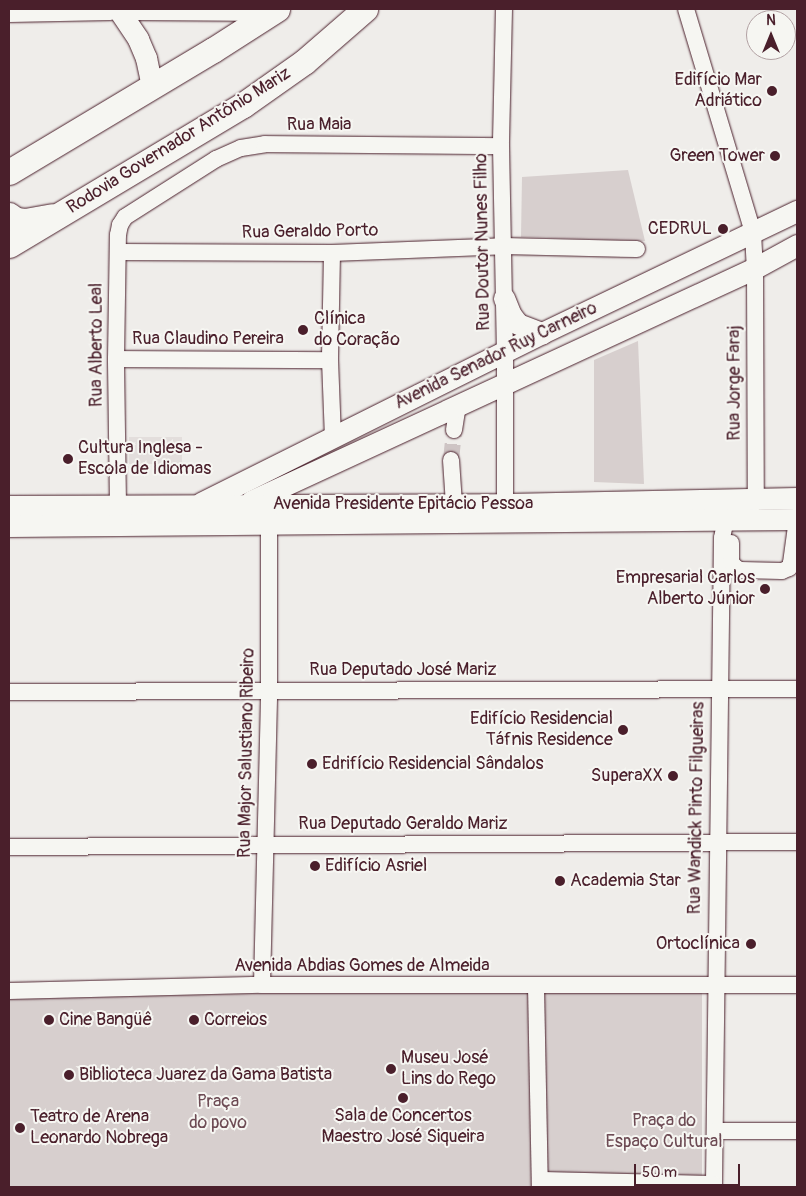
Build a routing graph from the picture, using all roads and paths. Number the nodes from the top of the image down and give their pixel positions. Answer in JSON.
{"nodes":[{"id":1,"x":110,"y":9,"type":"edge"},
{"id":2,"x":118,"y":9,"type":"edge"},
{"id":3,"x":135,"y":9,"type":"edge"},
{"id":4,"x":365,"y":9,"type":"edge"},
{"id":5,"x":504,"y":9,"type":"edge"},
{"id":6,"x":686,"y":9,"type":"edge"},
{"id":7,"x":276,"y":10,"type":"edge"},
{"id":8,"x":9,"y":11,"type":"edge"},
{"id":9,"x":152,"y":86,"type":"junction"},
{"id":10,"x":501,"y":146,"type":"junction"},
{"id":11,"x":48,"y":148,"type":"junction"},
{"id":12,"x":9,"y":172,"type":"edge"},
{"id":13,"x":9,"y":180,"type":"edge"},
{"id":14,"x":151,"y":200,"type":"joint"},
{"id":15,"x":69,"y":209,"type":"junction"},
{"id":16,"x":797,"y":211,"type":"edge"},
{"id":17,"x":9,"y":215,"type":"edge"},
{"id":18,"x":753,"y":233,"type":"junction"},
{"id":19,"x":9,"y":245,"type":"edge"},
{"id":20,"x":797,"y":245,"type":"edge"},
{"id":21,"x":503,"y":246,"type":"junction"},
{"id":22,"x":636,"y":249,"type":"dead end"},
{"id":23,"x":118,"y":252,"type":"junction"},
{"id":24,"x":332,"y":253,"type":"junction"},
{"id":25,"x":755,"y":268,"type":"junction"},
{"id":26,"x":504,"y":298,"type":"junction"},
{"id":27,"x":542,"y":333,"type":"junction"},
{"id":28,"x":505,"y":351,"type":"junction"},
{"id":29,"x":116,"y":359,"type":"junction"},
{"id":30,"x":330,"y":360,"type":"junction"},
{"id":31,"x":504,"y":384,"type":"junction"},
{"id":32,"x":458,"y":406,"type":"junction"},
{"id":33,"x":454,"y":430,"type":"tunnel mouth"},
{"id":34,"x":333,"y":438,"type":"junction"},
{"id":35,"x":451,"y":460,"type":"tunnel mouth"},
{"id":36,"x":756,"y":498,"type":"junction"},
{"id":37,"x":797,"y":498,"type":"edge"},
{"id":38,"x":454,"y":504,"type":"junction"},
{"id":39,"x":505,"y":504,"type":"junction"},
{"id":40,"x":118,"y":505,"type":"junction"},
{"id":41,"x":197,"y":505,"type":"junction"},
{"id":42,"x":244,"y":505,"type":"junction"},
{"id":43,"x":9,"y":506,"type":"edge"},
{"id":44,"x":720,"y":514,"type":"junction"},
{"id":45,"x":797,"y":519,"type":"edge"},
{"id":46,"x":220,"y":522,"type":"junction"},
{"id":47,"x":269,"y":522,"type":"junction"},
{"id":48,"x":9,"y":526,"type":"edge"},
{"id":49,"x":719,"y":689,"type":"junction"},
{"id":50,"x":797,"y":689,"type":"edge"},
{"id":51,"x":269,"y":690,"type":"junction"},
{"id":52,"x":9,"y":692,"type":"edge"},
{"id":53,"x":717,"y":842,"type":"junction"},
{"id":54,"x":797,"y":842,"type":"edge"},
{"id":55,"x":265,"y":845,"type":"junction"},
{"id":56,"x":9,"y":847,"type":"edge"},
{"id":57,"x":262,"y":985,"type":"junction"},
{"id":58,"x":797,"y":985,"type":"edge"},
{"id":59,"x":536,"y":986,"type":"junction"},
{"id":60,"x":715,"y":986,"type":"junction"},
{"id":61,"x":9,"y":991,"type":"edge"},
{"id":62,"x":715,"y":1131,"type":"junction"},
{"id":63,"x":797,"y":1131,"type":"edge"},
{"id":64,"x":540,"y":1184,"type":"edge"},
{"id":65,"x":714,"y":1186,"type":"edge"}],
"edges":[{"from":1,"to":8,"type":"main road"},
{"from":2,"to":9,"type":"main road"},
{"from":3,"to":7,"type":"main road"},
{"from":4,"to":15,"type":"highway","name":"Rodovia Governador Antônio Mariz"},
{"from":5,"to":10,"type":"street","name":"Rua Doutor Nunes Filho"},
{"from":6,"to":18,"type":"street","name":"Rua Jorge Faraj"},
{"from":7,"to":9,"type":"highway"},
{"from":9,"to":11,"type":"highway"},
{"from":10,"to":14,"type":"street","name":"Rua Maia"},
{"from":10,"to":21,"type":"street","name":"Rua Doutor Nunes Filho"},
{"from":11,"to":12,"type":"highway"},
{"from":11,"to":13,"type":"highway"},
{"from":14,"to":23,"type":"street","name":"Rua Alberto Leal"},
{"from":15,"to":17,"type":"highway"},
{"from":15,"to":19,"type":"highway","name":"Rodovia Governador Antônio Mariz"},
{"from":16,"to":18,"type":"main road","name":"Avenida Senador Ruy Carneiro"},
{"from":18,"to":25,"type":"street","name":"Rua Jorge Faraj"},
{"from":18,"to":27,"type":"main road","name":"Avenida Senador Ruy Carneiro"},
{"from":20,"to":25,"type":"main road","name":"Avenida Senador Ruy Carneiro"},
{"from":21,"to":22,"type":"street","name":"Rua Geraldo Porto"},
{"from":21,"to":24,"type":"street","name":"Rua Geraldo Porto"},
{"from":21,"to":26,"type":"street","name":"Rua Doutor Nunes Filho"},
{"from":23,"to":24,"type":"street","name":"Rua Geraldo Porto"},
{"from":23,"to":29,"type":"street","name":"Rua Alberto Leal"},
{"from":24,"to":30,"type":"street"},
{"from":25,"to":31,"type":"main road","name":"Avenida Senador Ruy Carneiro"},
{"from":25,"to":36,"type":"street","name":"Rua Jorge Faraj"},
{"from":26,"to":27,"type":"main road"},
{"from":26,"to":28,"type":"street","name":"Rua Doutor Nunes Filho"},
{"from":27,"to":28,"type":"main road","name":"Avenida Senador Ruy Carneiro"},
{"from":28,"to":31,"type":"street","name":"Rua Doutor Nunes Filho"},
{"from":28,"to":34,"type":"main road","name":"Avenida Senador Ruy Carneiro"},
{"from":29,"to":30,"type":"street","name":"Rua Claudino Pereira"},
{"from":29,"to":40,"type":"street","name":"Rua Alberto Leal"},
{"from":30,"to":34,"type":"street"},
{"from":31,"to":32,"type":"main road","name":"Avenida Senador Ruy Carneiro"},
{"from":31,"to":39,"type":"street","name":"Rua Doutor Nunes Filho"},
{"from":32,"to":33,"type":"street"},
{"from":32,"to":42,"type":"main road","name":"Avenida Senador Ruy Carneiro"},
{"from":34,"to":41,"type":"main road","name":"Avenida Senador Ruy Carneiro"},
{"from":35,"to":38,"type":"street"},
{"from":36,"to":37,"type":"main road","name":"Avenida Presidente Epitácio Pessoa"},
{"from":36,"to":44,"type":"main road","name":"Avenida Presidente Epitácio Pessoa"},
{"from":38,"to":39,"type":"main road","name":"Avenida Presidente Epitácio Pessoa"},
{"from":38,"to":42,"type":"main road","name":"Avenida Presidente Epitácio Pessoa"},
{"from":39,"to":44,"type":"main road","name":"Avenida Presidente Epitácio Pessoa"},
{"from":40,"to":41,"type":"main road","name":"Avenida Presidente Epitácio Pessoa"},
{"from":40,"to":43,"type":"main road","name":"Avenida Presidente Epitácio Pessoa"},
{"from":41,"to":42,"type":"main road","name":"Avenida Presidente Epitácio Pessoa"},
{"from":42,"to":46,"type":"main road"},
{"from":44,"to":45,"type":"main road","name":"Avenida Presidente Epitácio Pessoa"},
{"from":44,"to":45,"type":"street"},
{"from":44,"to":47,"type":"main road","name":"Avenida Presidente Epitácio Pessoa"},
{"from":44,"to":49,"type":"street","name":"Rua Wandick Pinto Filgueiras"},
{"from":46,"to":47,"type":"main road","name":"Avenida Presidente Epitácio Pessoa"},
{"from":46,"to":48,"type":"main road","name":"Avenida Presidente Epitácio Pessoa"},
{"from":47,"to":51,"type":"street","name":"Rua Major Salustiano Ribeiro"},
{"from":49,"to":50,"type":"street","name":"Rua Deputado José Mariz"},
{"from":49,"to":51,"type":"street","name":"Rua Deputado José Mariz"},
{"from":49,"to":53,"type":"street","name":"Rua Wandick Pinto Filgueiras"},
{"from":51,"to":52,"type":"street","name":"Rua Deputado José Mariz"},
{"from":51,"to":55,"type":"street","name":"Rua Major Salustiano Ribeiro"},
{"from":53,"to":54,"type":"street","name":"Rua Deputado Geraldo Mariz"},
{"from":53,"to":55,"type":"street","name":"Rua Deputado Geraldo Mariz"},
{"from":53,"to":60,"type":"street","name":"Rua Wandick Pinto Filgueiras"},
{"from":55,"to":56,"type":"street","name":"Rua Deputado Geraldo Mariz"},
{"from":55,"to":57,"type":"street","name":"Rua Major Salustiano Ribeiro"},
{"from":57,"to":59,"type":"street","name":"Avenida Abdias Gomes de Almeida"},
{"from":57,"to":61,"type":"street","name":"Avenida Abdias Gomes de Almeida"},
{"from":58,"to":60,"type":"street","name":"Avenida Abdias Gomes de Almeida"},
{"from":59,"to":60,"type":"street","name":"Avenida Abdias Gomes de Almeida"},
{"from":59,"to":64,"type":"street"},
{"from":60,"to":62,"type":"street","name":"Rua Wandick Pinto Filgueiras"},
{"from":62,"to":63,"type":"street"},
{"from":62,"to":65,"type":"street","name":"Rua Wandick Pinto Filgueiras"},
{"from":64,"to":65,"type":"street"}]}
